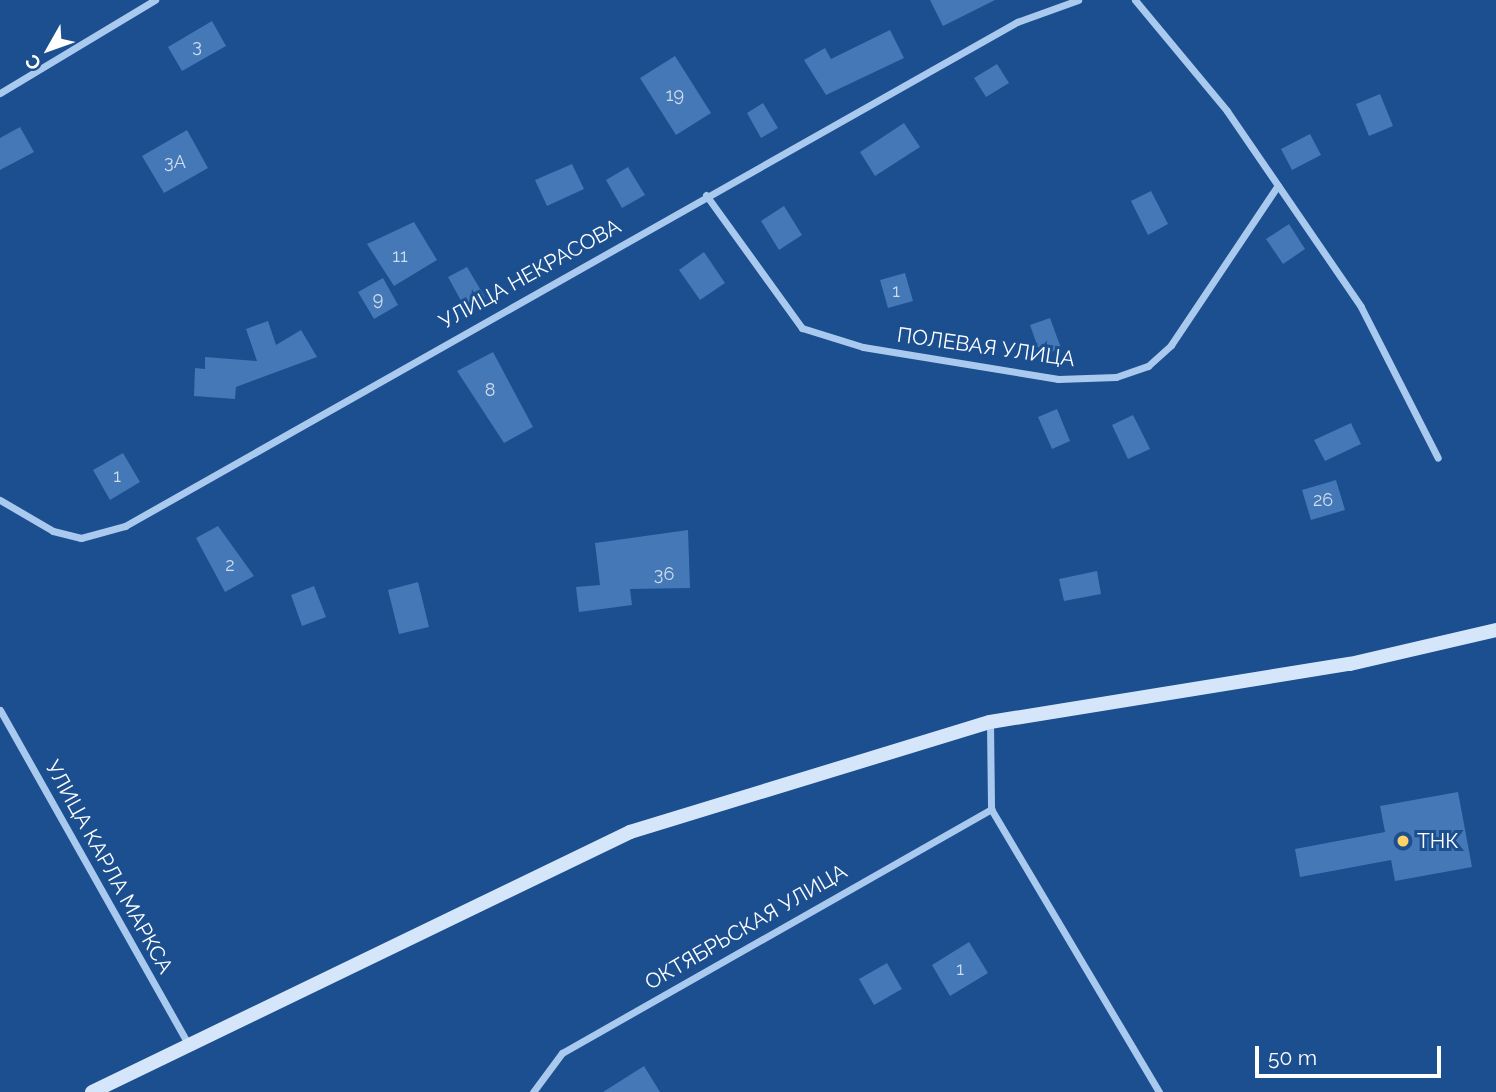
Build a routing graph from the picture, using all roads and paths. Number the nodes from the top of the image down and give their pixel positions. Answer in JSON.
{"nodes":[{"id":1,"x":155,"y":0,"type":"edge"},
{"id":2,"x":1078,"y":0,"type":"edge"},
{"id":3,"x":1135,"y":0,"type":"edge"},
{"id":4,"x":0,"y":93,"type":"edge"},
{"id":5,"x":1278,"y":185,"type":"junction"},
{"id":6,"x":706,"y":195,"type":"junction"},
{"id":7,"x":1438,"y":458,"type":"dead end"},
{"id":8,"x":0,"y":500,"type":"edge"},
{"id":9,"x":1496,"y":630,"type":"edge"},
{"id":10,"x":0,"y":710,"type":"edge"},
{"id":11,"x":990,"y":722,"type":"junction"},
{"id":12,"x":991,"y":808,"type":"junction"},
{"id":13,"x":187,"y":1042,"type":"junction"},
{"id":14,"x":92,"y":1092,"type":"edge"},
{"id":15,"x":533,"y":1092,"type":"edge"},
{"id":16,"x":1160,"y":1092,"type":"edge"}],
"edges":[{"from":1,"to":4,"type":"street"},
{"from":2,"to":6,"type":"street","name":"УЛИЦА НЕКРАСОВА"},
{"from":3,"to":5,"type":"street"},
{"from":5,"to":6,"type":"street","name":"ПОЛЕВАЯ УЛИЦА"},
{"from":5,"to":7,"type":"street"},
{"from":6,"to":8,"type":"street","name":"УЛИЦА НЕКРАСОВА"},
{"from":9,"to":11,"type":"street"},
{"from":10,"to":13,"type":"street","name":"УЛИЦА КАРЛА МАРКСА"},
{"from":11,"to":12,"type":"street"},
{"from":11,"to":13,"type":"street"},
{"from":12,"to":15,"type":"street","name":"ОКТЯБРЬСКАЯ УЛИЦА"},
{"from":12,"to":16,"type":"street"},
{"from":13,"to":14,"type":"street"}]}
